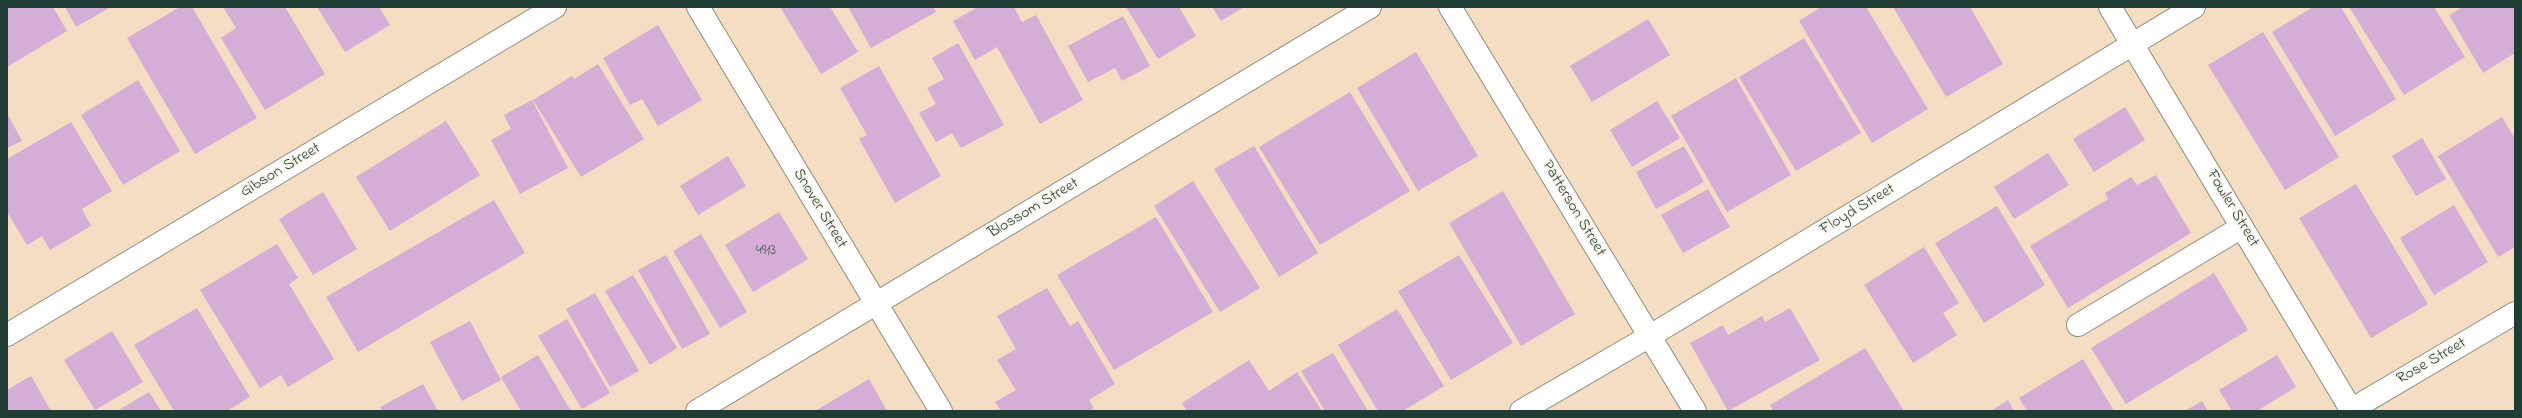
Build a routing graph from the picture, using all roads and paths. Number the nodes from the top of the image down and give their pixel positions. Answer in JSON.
{"nodes":[{"id":1,"x":555,"y":7,"type":"edge"},
{"id":2,"x":698,"y":7,"type":"edge"},
{"id":3,"x":1370,"y":7,"type":"edge"},
{"id":4,"x":1450,"y":7,"type":"edge"},
{"id":5,"x":2110,"y":7,"type":"edge"},
{"id":6,"x":2194,"y":7,"type":"edge"},
{"id":7,"x":2133,"y":44,"type":"junction"},
{"id":8,"x":2242,"y":227,"type":"junction"},
{"id":9,"x":876,"y":304,"type":"junction"},
{"id":10,"x":2515,"y":313,"type":"edge"},
{"id":11,"x":2078,"y":325,"type":"dead end"},
{"id":12,"x":7,"y":335,"type":"edge"},
{"id":13,"x":1650,"y":336,"type":"junction"},
{"id":14,"x":698,"y":411,"type":"edge"},
{"id":15,"x":941,"y":411,"type":"edge"},
{"id":16,"x":1521,"y":411,"type":"edge"},
{"id":17,"x":1695,"y":411,"type":"edge"},
{"id":18,"x":2351,"y":411,"type":"edge"}],
"edges":[{"from":1,"to":12,"type":"street","name":"Gibson Street"},
{"from":2,"to":9,"type":"street","name":"Snover Street"},
{"from":3,"to":9,"type":"street","name":"Blossom Street"},
{"from":4,"to":13,"type":"street","name":"Patterson Street"},
{"from":5,"to":7,"type":"street","name":"Fowler Street"},
{"from":6,"to":7,"type":"street","name":"Floyd Street"},
{"from":7,"to":8,"type":"street","name":"Fowler Street"},
{"from":7,"to":13,"type":"street","name":"Floyd Street"},
{"from":8,"to":11,"type":"street"},
{"from":8,"to":18,"type":"street","name":"Fowler Street"},
{"from":9,"to":14,"type":"street","name":"Blossom Street"},
{"from":9,"to":15,"type":"street","name":"Snover Street"},
{"from":10,"to":18,"type":"street","name":"Rose Street"},
{"from":13,"to":16,"type":"street","name":"Floyd Street"},
{"from":13,"to":17,"type":"street","name":"Patterson Street"}]}
